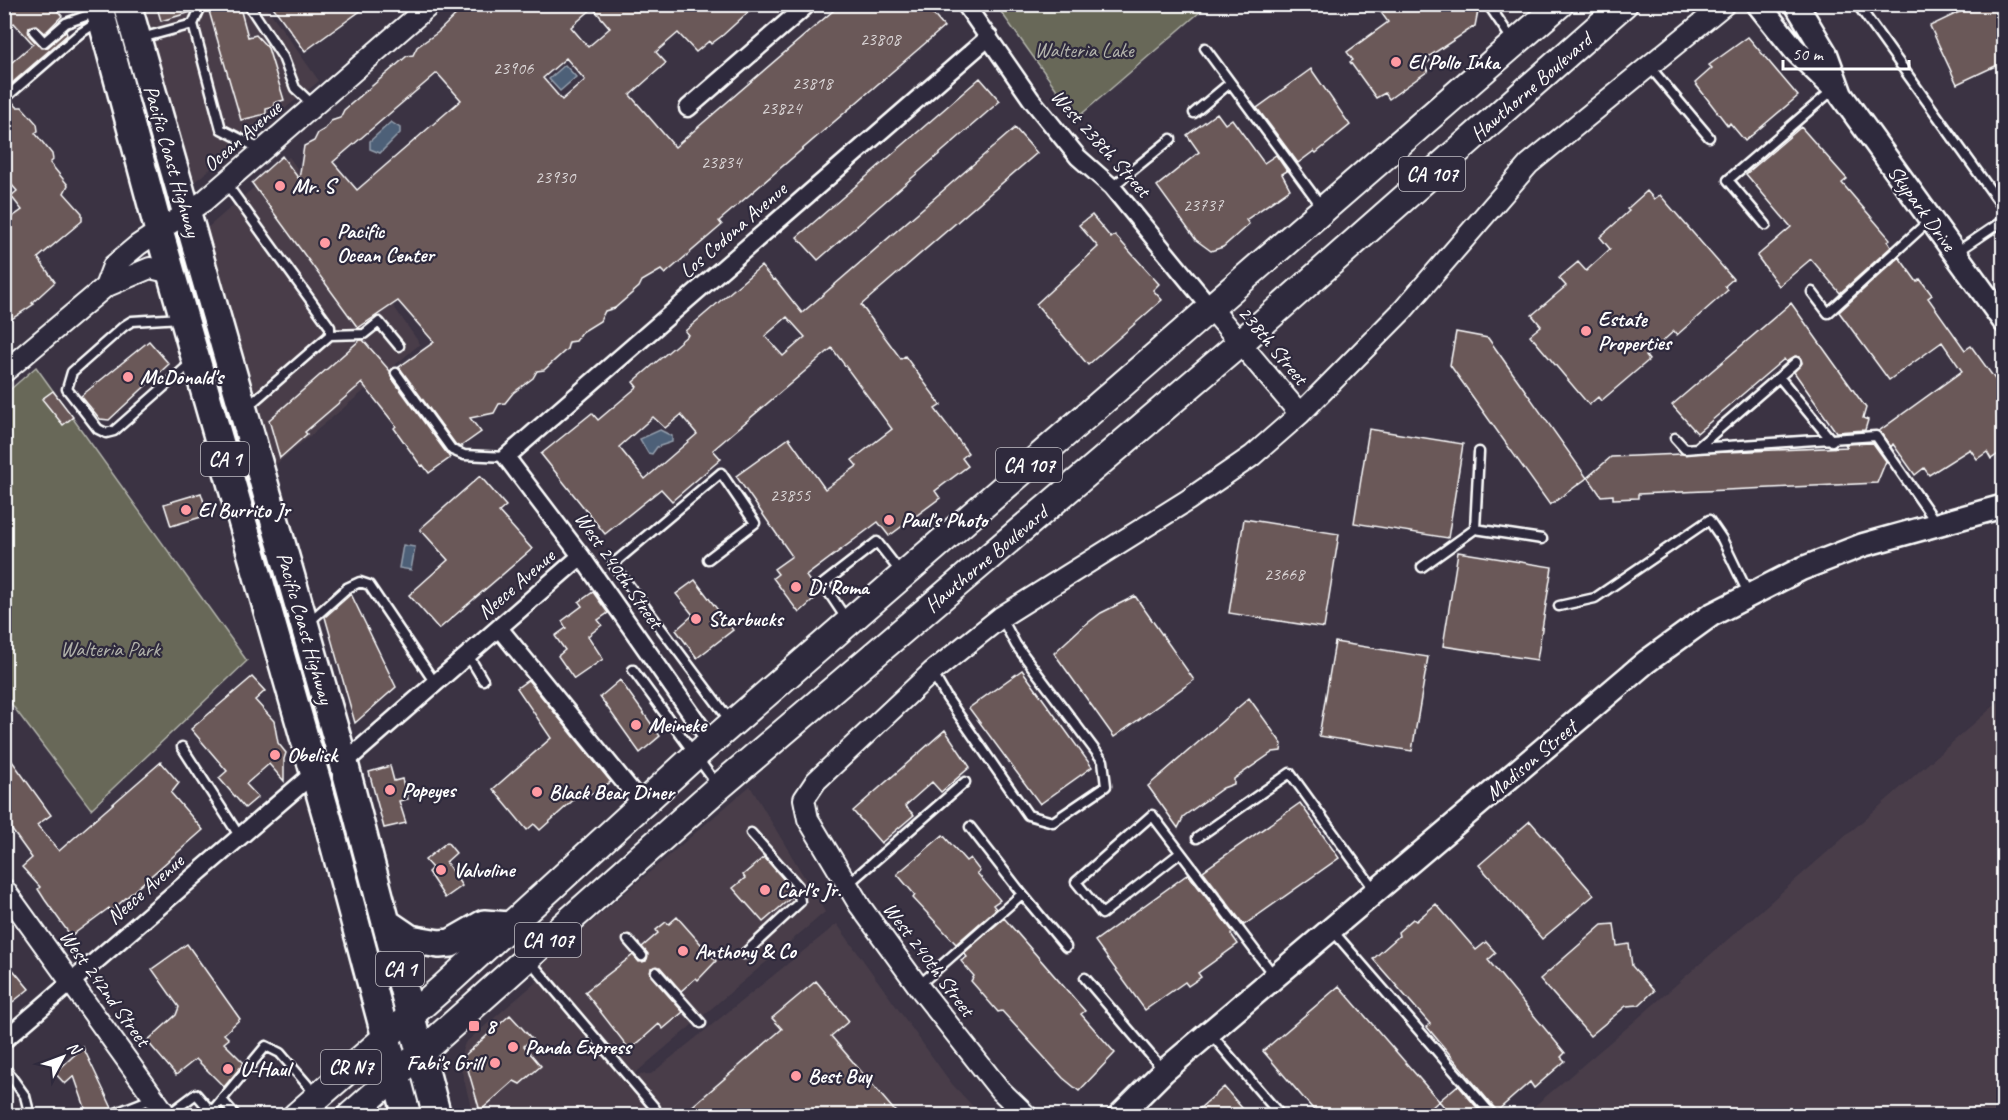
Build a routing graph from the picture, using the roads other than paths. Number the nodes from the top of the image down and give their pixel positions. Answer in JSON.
{"nodes":[{"id":1,"x":127,"y":4,"type":"edge"},
{"id":2,"x":202,"y":4,"type":"edge"},
{"id":3,"x":248,"y":4,"type":"edge"},
{"id":4,"x":431,"y":4,"type":"edge"},
{"id":5,"x":808,"y":4,"type":"edge"},
{"id":6,"x":964,"y":4,"type":"edge"},
{"id":7,"x":1488,"y":4,"type":"edge"},
{"id":8,"x":1560,"y":4,"type":"edge"},
{"id":9,"x":1624,"y":4,"type":"edge"},
{"id":10,"x":1725,"y":4,"type":"edge"},
{"id":11,"x":1758,"y":4,"type":"edge"},
{"id":12,"x":1796,"y":4,"type":"edge"},
{"id":13,"x":1861,"y":6,"type":"edge"},
{"id":14,"x":100,"y":12,"type":"edge"},
{"id":15,"x":193,"y":24,"type":"junction"},
{"id":16,"x":34,"y":31,"type":"dead end"},
{"id":17,"x":989,"y":37,"type":"junction"},
{"id":18,"x":137,"y":39,"type":"junction"},
{"id":19,"x":1515,"y":43,"type":"junction"},
{"id":20,"x":1204,"y":48,"type":"dead end"},
{"id":21,"x":1649,"y":66,"type":"junction"},
{"id":22,"x":1230,"y":83,"type":"junction"},
{"id":23,"x":1838,"y":92,"type":"junction"},
{"id":24,"x":4,"y":99,"type":"edge"},
{"id":25,"x":314,"y":106,"type":"junction"},
{"id":26,"x":688,"y":108,"type":"dead end"},
{"id":27,"x":1194,"y":113,"type":"dead end"},
{"id":28,"x":1709,"y":137,"type":"dead end"},
{"id":29,"x":1171,"y":139,"type":"dead end"},
{"id":30,"x":262,"y":150,"type":"junction"},
{"id":31,"x":225,"y":182,"type":"junction"},
{"id":32,"x":1112,"y":187,"type":"junction"},
{"id":33,"x":2004,"y":209,"type":"edge"},
{"id":34,"x":1324,"y":210,"type":"junction"},
{"id":35,"x":188,"y":214,"type":"junction"},
{"id":36,"x":1930,"y":219,"type":"junction"},
{"id":37,"x":2004,"y":220,"type":"edge"},
{"id":38,"x":1766,"y":225,"type":"dead end"},
{"id":39,"x":159,"y":231,"type":"junction"},
{"id":40,"x":1954,"y":253,"type":"junction"},
{"id":41,"x":172,"y":273,"type":"junction"},
{"id":42,"x":105,"y":287,"type":"junction"},
{"id":43,"x":1812,"y":292,"type":"dead end"},
{"id":44,"x":1210,"y":307,"type":"junction"},
{"id":45,"x":184,"y":317,"type":"junction"},
{"id":46,"x":2004,"y":321,"type":"edge"},
{"id":47,"x":330,"y":335,"type":"junction"},
{"id":48,"x":1239,"y":344,"type":"junction"},
{"id":49,"x":399,"y":346,"type":"dead end"},
{"id":50,"x":196,"y":358,"type":"junction"},
{"id":51,"x":1796,"y":362,"type":"dead end"},
{"id":52,"x":4,"y":372,"type":"edge"},
{"id":53,"x":396,"y":374,"type":"dead end"},
{"id":54,"x":1779,"y":377,"type":"junction"},
{"id":55,"x":243,"y":410,"type":"junction"},
{"id":56,"x":1300,"y":414,"type":"junction"},
{"id":57,"x":1675,"y":438,"type":"dead end"},
{"id":58,"x":1832,"y":441,"type":"junction"},
{"id":59,"x":1697,"y":448,"type":"junction"},
{"id":60,"x":1479,"y":452,"type":"dead end"},
{"id":61,"x":506,"y":457,"type":"junction"},
{"id":62,"x":2004,"y":506,"type":"edge"},
{"id":63,"x":1937,"y":525,"type":"junction"},
{"id":64,"x":1475,"y":529,"type":"junction"},
{"id":65,"x":1542,"y":539,"type":"dead end"},
{"id":66,"x":581,"y":556,"type":"junction"},
{"id":67,"x":708,"y":559,"type":"dead end"},
{"id":68,"x":1422,"y":567,"type":"dead end"},
{"id":69,"x":903,"y":575,"type":"junction"},
{"id":70,"x":1749,"y":595,"type":"junction"},
{"id":71,"x":1559,"y":606,"type":"dead end"},
{"id":72,"x":1001,"y":617,"type":"junction"},
{"id":73,"x":849,"y":623,"type":"junction"},
{"id":74,"x":305,"y":625,"type":"junction"},
{"id":75,"x":499,"y":628,"type":"junction"},
{"id":76,"x":468,"y":655,"type":"junction"},
{"id":77,"x":633,"y":670,"type":"dead end"},
{"id":78,"x":932,"y":672,"type":"junction"},
{"id":79,"x":483,"y":680,"type":"dead end"},
{"id":80,"x":435,"y":683,"type":"junction"},
{"id":81,"x":732,"y":723,"type":"junction"},
{"id":82,"x":182,"y":747,"type":"dead end"},
{"id":83,"x":703,"y":749,"type":"junction"},
{"id":84,"x":344,"y":763,"type":"junction"},
{"id":85,"x":314,"y":773,"type":"junction"},
{"id":86,"x":965,"y":782,"type":"dead end"},
{"id":87,"x":719,"y":787,"type":"junction"},
{"id":88,"x":642,"y":804,"type":"junction"},
{"id":89,"x":970,"y":827,"type":"dead end"},
{"id":90,"x":752,"y":832,"type":"dead end"},
{"id":91,"x":240,"y":837,"type":"junction"},
{"id":92,"x":1197,"y":838,"type":"dead end"},
{"id":93,"x":1180,"y":853,"type":"junction"},
{"id":94,"x":848,"y":885,"type":"junction"},
{"id":95,"x":4,"y":889,"type":"edge"},
{"id":96,"x":1376,"y":892,"type":"junction"},
{"id":97,"x":1022,"y":894,"type":"junction"},
{"id":98,"x":388,"y":924,"type":"junction"},
{"id":99,"x":509,"y":926,"type":"junction"},
{"id":100,"x":1331,"y":930,"type":"junction"},
{"id":101,"x":628,"y":940,"type":"dead end"},
{"id":102,"x":1066,"y":947,"type":"dead end"},
{"id":103,"x":744,"y":954,"type":"dead end"},
{"id":104,"x":642,"y":956,"type":"dead end"},
{"id":105,"x":528,"y":958,"type":"junction"},
{"id":106,"x":656,"y":972,"type":"dead end"},
{"id":107,"x":1085,"y":978,"type":"dead end"},
{"id":108,"x":1275,"y":978,"type":"junction"},
{"id":109,"x":71,"y":982,"type":"junction"},
{"id":110,"x":918,"y":986,"type":"junction"},
{"id":111,"x":411,"y":1015,"type":"junction"},
{"id":112,"x":701,"y":1023,"type":"dead end"},
{"id":113,"x":1210,"y":1033,"type":"junction"},
{"id":114,"x":385,"y":1037,"type":"junction"},
{"id":115,"x":4,"y":1040,"type":"edge"},
{"id":116,"x":421,"y":1053,"type":"junction"},
{"id":117,"x":4,"y":1067,"type":"edge"},
{"id":118,"x":1164,"y":1071,"type":"junction"},
{"id":119,"x":396,"y":1075,"type":"junction"},
{"id":120,"x":317,"y":1096,"type":"junction"},
{"id":121,"x":154,"y":1098,"type":"junction"},
{"id":122,"x":223,"y":1101,"type":"junction"},
{"id":123,"x":655,"y":1108,"type":"dead end"},
{"id":124,"x":30,"y":1116,"type":"edge"},
{"id":125,"x":108,"y":1116,"type":"edge"},
{"id":126,"x":167,"y":1116,"type":"edge"},
{"id":127,"x":236,"y":1116,"type":"edge"},
{"id":128,"x":296,"y":1116,"type":"edge"},
{"id":129,"x":350,"y":1116,"type":"edge"},
{"id":130,"x":407,"y":1116,"type":"edge"},
{"id":131,"x":437,"y":1116,"type":"edge"},
{"id":132,"x":1027,"y":1116,"type":"edge"},
{"id":133,"x":1119,"y":1116,"type":"edge"},
{"id":134,"x":1281,"y":1116,"type":"edge"},
{"id":135,"x":1493,"y":1116,"type":"edge"}],
"edges":[{"from":1,"to":18,"type":"highway","name":"Pacific Coast Highway","number":"CA 1"},
{"from":2,"to":15,"type":"lane"},
{"from":3,"to":25,"type":"lane"},
{"from":4,"to":25,"type":"street","name":"Ocean Avenue"},
{"from":5,"to":26,"type":"street"},
{"from":6,"to":17,"type":"street","name":"West 238th Street"},
{"from":7,"to":19,"type":"lane"},
{"from":8,"to":19,"type":"main road","name":"Hawthorne Boulevard","number":"CA 107"},
{"from":9,"to":48,"type":"main road","name":"Hawthorne Boulevard","number":"CA 107"},
{"from":10,"to":21,"type":"street"},
{"from":11,"to":23,"type":"main road","name":"Skypark Drive"},
{"from":12,"to":23,"type":"main road","name":"Skypark Drive"},
{"from":13,"to":33,"type":"lane"},
{"from":14,"to":16,"type":"lane"},
{"from":14,"to":24,"type":"lane"},
{"from":14,"to":39,"type":"highway","name":"Pacific Coast Highway","number":"CA 1"},
{"from":15,"to":18,"type":"lane"},
{"from":15,"to":30,"type":"lane"},
{"from":17,"to":32,"type":"street","name":"West 238th Street"},
{"from":17,"to":61,"type":"street","name":"Los Codona Avenue"},
{"from":18,"to":35,"type":"highway","name":"Pacific Coast Highway","number":"CA 1"},
{"from":19,"to":34,"type":"main road","name":"Hawthorne Boulevard","number":"CA 107"},
{"from":20,"to":22,"type":"lane"},
{"from":21,"to":28,"type":"lane"},
{"from":21,"to":56,"type":"street"},
{"from":22,"to":27,"type":"lane"},
{"from":22,"to":34,"type":"lane"},
{"from":23,"to":36,"type":"main road","name":"Skypark Drive"},
{"from":23,"to":38,"type":"lane"},
{"from":25,"to":30,"type":"street","name":"Ocean Avenue"},
{"from":29,"to":32,"type":"lane"},
{"from":30,"to":31,"type":"street","name":"Ocean Avenue"},
{"from":31,"to":35,"type":"street","name":"Ocean Avenue"},
{"from":31,"to":47,"type":"lane"},
{"from":32,"to":44,"type":"street","name":"West 238th Street"},
{"from":34,"to":44,"type":"main road","name":"Hawthorne Boulevard","number":"CA 107"},
{"from":35,"to":39,"type":"street","name":"Ocean Avenue"},
{"from":35,"to":55,"type":"highway","name":"Pacific Coast Highway","number":"CA 1"},
{"from":36,"to":40,"type":"main road","name":"Skypark Drive"},
{"from":36,"to":43,"type":"lane"},
{"from":37,"to":40,"type":"lane"},
{"from":39,"to":41,"type":"highway","name":"Pacific Coast Highway","number":"CA 1"},
{"from":39,"to":42,"type":"street","name":"Ocean Avenue"},
{"from":40,"to":46,"type":"main road","name":"Skypark Drive"},
{"from":41,"to":42,"type":"street"},
{"from":41,"to":45,"type":"highway","name":"Pacific Coast Highway","number":"CA 1"},
{"from":42,"to":52,"type":"street","name":"Ocean Avenue"},
{"from":44,"to":48,"type":"street","name":"238th Street"},
{"from":44,"to":69,"type":"main road","name":"Hawthorne Boulevard","number":"CA 107"},
{"from":45,"to":50,"type":"highway","name":"Pacific Coast Highway","number":"CA 1"},
{"from":45,"to":50,"type":"lane"},
{"from":47,"to":49,"type":"lane"},
{"from":47,"to":55,"type":"lane"},
{"from":48,"to":56,"type":"street","name":"238th Street"},
{"from":48,"to":87,"type":"main road","name":"Hawthorne Boulevard","number":"CA 107"},
{"from":50,"to":85,"type":"highway","name":"Pacific Coast Highway","number":"CA 1"},
{"from":51,"to":54,"type":"lane"},
{"from":53,"to":61,"type":"lane"},
{"from":54,"to":58,"type":"lane"},
{"from":54,"to":59,"type":"lane"},
{"from":55,"to":74,"type":"highway","name":"Pacific Coast Highway","number":"CA 1"},
{"from":56,"to":72,"type":"street"},
{"from":57,"to":59,"type":"lane"},
{"from":58,"to":59,"type":"lane"},
{"from":58,"to":63,"type":"lane"},
{"from":60,"to":64,"type":"lane"},
{"from":61,"to":66,"type":"street","name":"West 240th Street"},
{"from":62,"to":63,"type":"main road","name":"Madison Street"},
{"from":63,"to":70,"type":"main road","name":"Madison Street"},
{"from":64,"to":65,"type":"lane"},
{"from":64,"to":68,"type":"lane"},
{"from":66,"to":75,"type":"street","name":"Neece Avenue"},
{"from":66,"to":83,"type":"street","name":"West 240th Street"},
{"from":67,"to":81,"type":"lane"},
{"from":69,"to":73,"type":"main road","name":"Hawthorne Boulevard","number":"CA 107"},
{"from":69,"to":73,"type":"lane"},
{"from":70,"to":71,"type":"lane"},
{"from":70,"to":96,"type":"main road","name":"Madison Street"},
{"from":72,"to":78,"type":"street"},
{"from":72,"to":78,"type":"lane"},
{"from":73,"to":81,"type":"main road","name":"Hawthorne Boulevard","number":"CA 107"},
{"from":74,"to":80,"type":"lane"},
{"from":74,"to":84,"type":"highway","name":"Pacific Coast Highway","number":"CA 1"},
{"from":75,"to":76,"type":"street","name":"Neece Avenue"},
{"from":75,"to":88,"type":"street"},
{"from":76,"to":79,"type":"lane"},
{"from":76,"to":80,"type":"street","name":"Neece Avenue"},
{"from":77,"to":83,"type":"lane"},
{"from":78,"to":94,"type":"street","name":"West 240th Street"},
{"from":80,"to":84,"type":"street","name":"Neece Avenue"},
{"from":81,"to":83,"type":"main road","name":"Hawthorne Boulevard","number":"CA 107"},
{"from":82,"to":91,"type":"lane"},
{"from":83,"to":87,"type":"lane"},
{"from":83,"to":88,"type":"main road","name":"Hawthorne Boulevard","number":"CA 107"},
{"from":84,"to":98,"type":"highway","name":"Pacific Coast Highway","number":"CA 1"},
{"from":85,"to":91,"type":"street","name":"Neece Avenue"},
{"from":85,"to":114,"type":"highway","name":"Pacific Coast Highway","number":"CA 1"},
{"from":86,"to":94,"type":"lane"},
{"from":87,"to":105,"type":"main road","name":"Hawthorne Boulevard","number":"CA 107"},
{"from":88,"to":99,"type":"main road","name":"Hawthorne Boulevard","number":"CA 107"},
{"from":89,"to":97,"type":"lane"},
{"from":90,"to":103,"type":"lane"},
{"from":91,"to":109,"type":"street","name":"Neece Avenue"},
{"from":92,"to":96,"type":"lane"},
{"from":93,"to":93,"type":"lane"},
{"from":93,"to":108,"type":"lane"},
{"from":94,"to":110,"type":"street","name":"West 240th Street"},
{"from":95,"to":109,"type":"street","name":"West 242nd Street"},
{"from":96,"to":100,"type":"main road","name":"Madison Street"},
{"from":97,"to":102,"type":"lane"},
{"from":97,"to":110,"type":"lane"},
{"from":98,"to":99,"type":"highway"},
{"from":98,"to":111,"type":"highway","name":"Pacific Coast Highway","number":"CA 1"},
{"from":99,"to":111,"type":"main road","name":"Hawthorne Boulevard","number":"CA 107"},
{"from":100,"to":108,"type":"main road","name":"Madison Street"},
{"from":100,"to":135,"type":"lane"},
{"from":101,"to":104,"type":"lane"},
{"from":105,"to":116,"type":"main road","name":"Hawthorne Boulevard","number":"CA 107"},
{"from":105,"to":123,"type":"lane"},
{"from":106,"to":112,"type":"lane"},
{"from":107,"to":118,"type":"lane"},
{"from":108,"to":113,"type":"main road","name":"Madison Street"},
{"from":109,"to":115,"type":"street","name":"Neece Avenue"},
{"from":109,"to":121,"type":"street","name":"West 242nd Street"},
{"from":110,"to":132,"type":"street","name":"West 240th Street"},
{"from":111,"to":114,"type":"main road","name":"Hawthorne Boulevard","number":"CA 107"},
{"from":111,"to":116,"type":"highway","name":"Pacific Coast Highway","number":"CA 1"},
{"from":113,"to":118,"type":"main road","name":"Madison Street"},
{"from":113,"to":134,"type":"lane"},
{"from":114,"to":119,"type":"highway","name":"Pacific Coast Highway","number":"CA 1"},
{"from":114,"to":120,"type":"main road","name":"Hawthorne Boulevard","number":"CR N7"},
{"from":116,"to":119,"type":"main road","name":"Hawthorne Boulevard","number":"CA 107"},
{"from":116,"to":131,"type":"highway","name":"Pacific Coast Highway","number":"CA 1"},
{"from":117,"to":124,"type":"lane"},
{"from":118,"to":133,"type":"main road","name":"Madison Street"},
{"from":119,"to":129,"type":"main road","name":"Hawthorne Boulevard","number":"CR N7"},
{"from":119,"to":130,"type":"highway","name":"Pacific Coast Highway","number":"CA 1"},
{"from":120,"to":122,"type":"lane"},
{"from":120,"to":128,"type":"main road","name":"Hawthorne Boulevard","number":"CR N7"},
{"from":121,"to":125,"type":"lane"},
{"from":121,"to":126,"type":"street","name":"West 242nd Street"},
{"from":122,"to":126,"type":"lane"},
{"from":122,"to":127,"type":"lane"}]}
